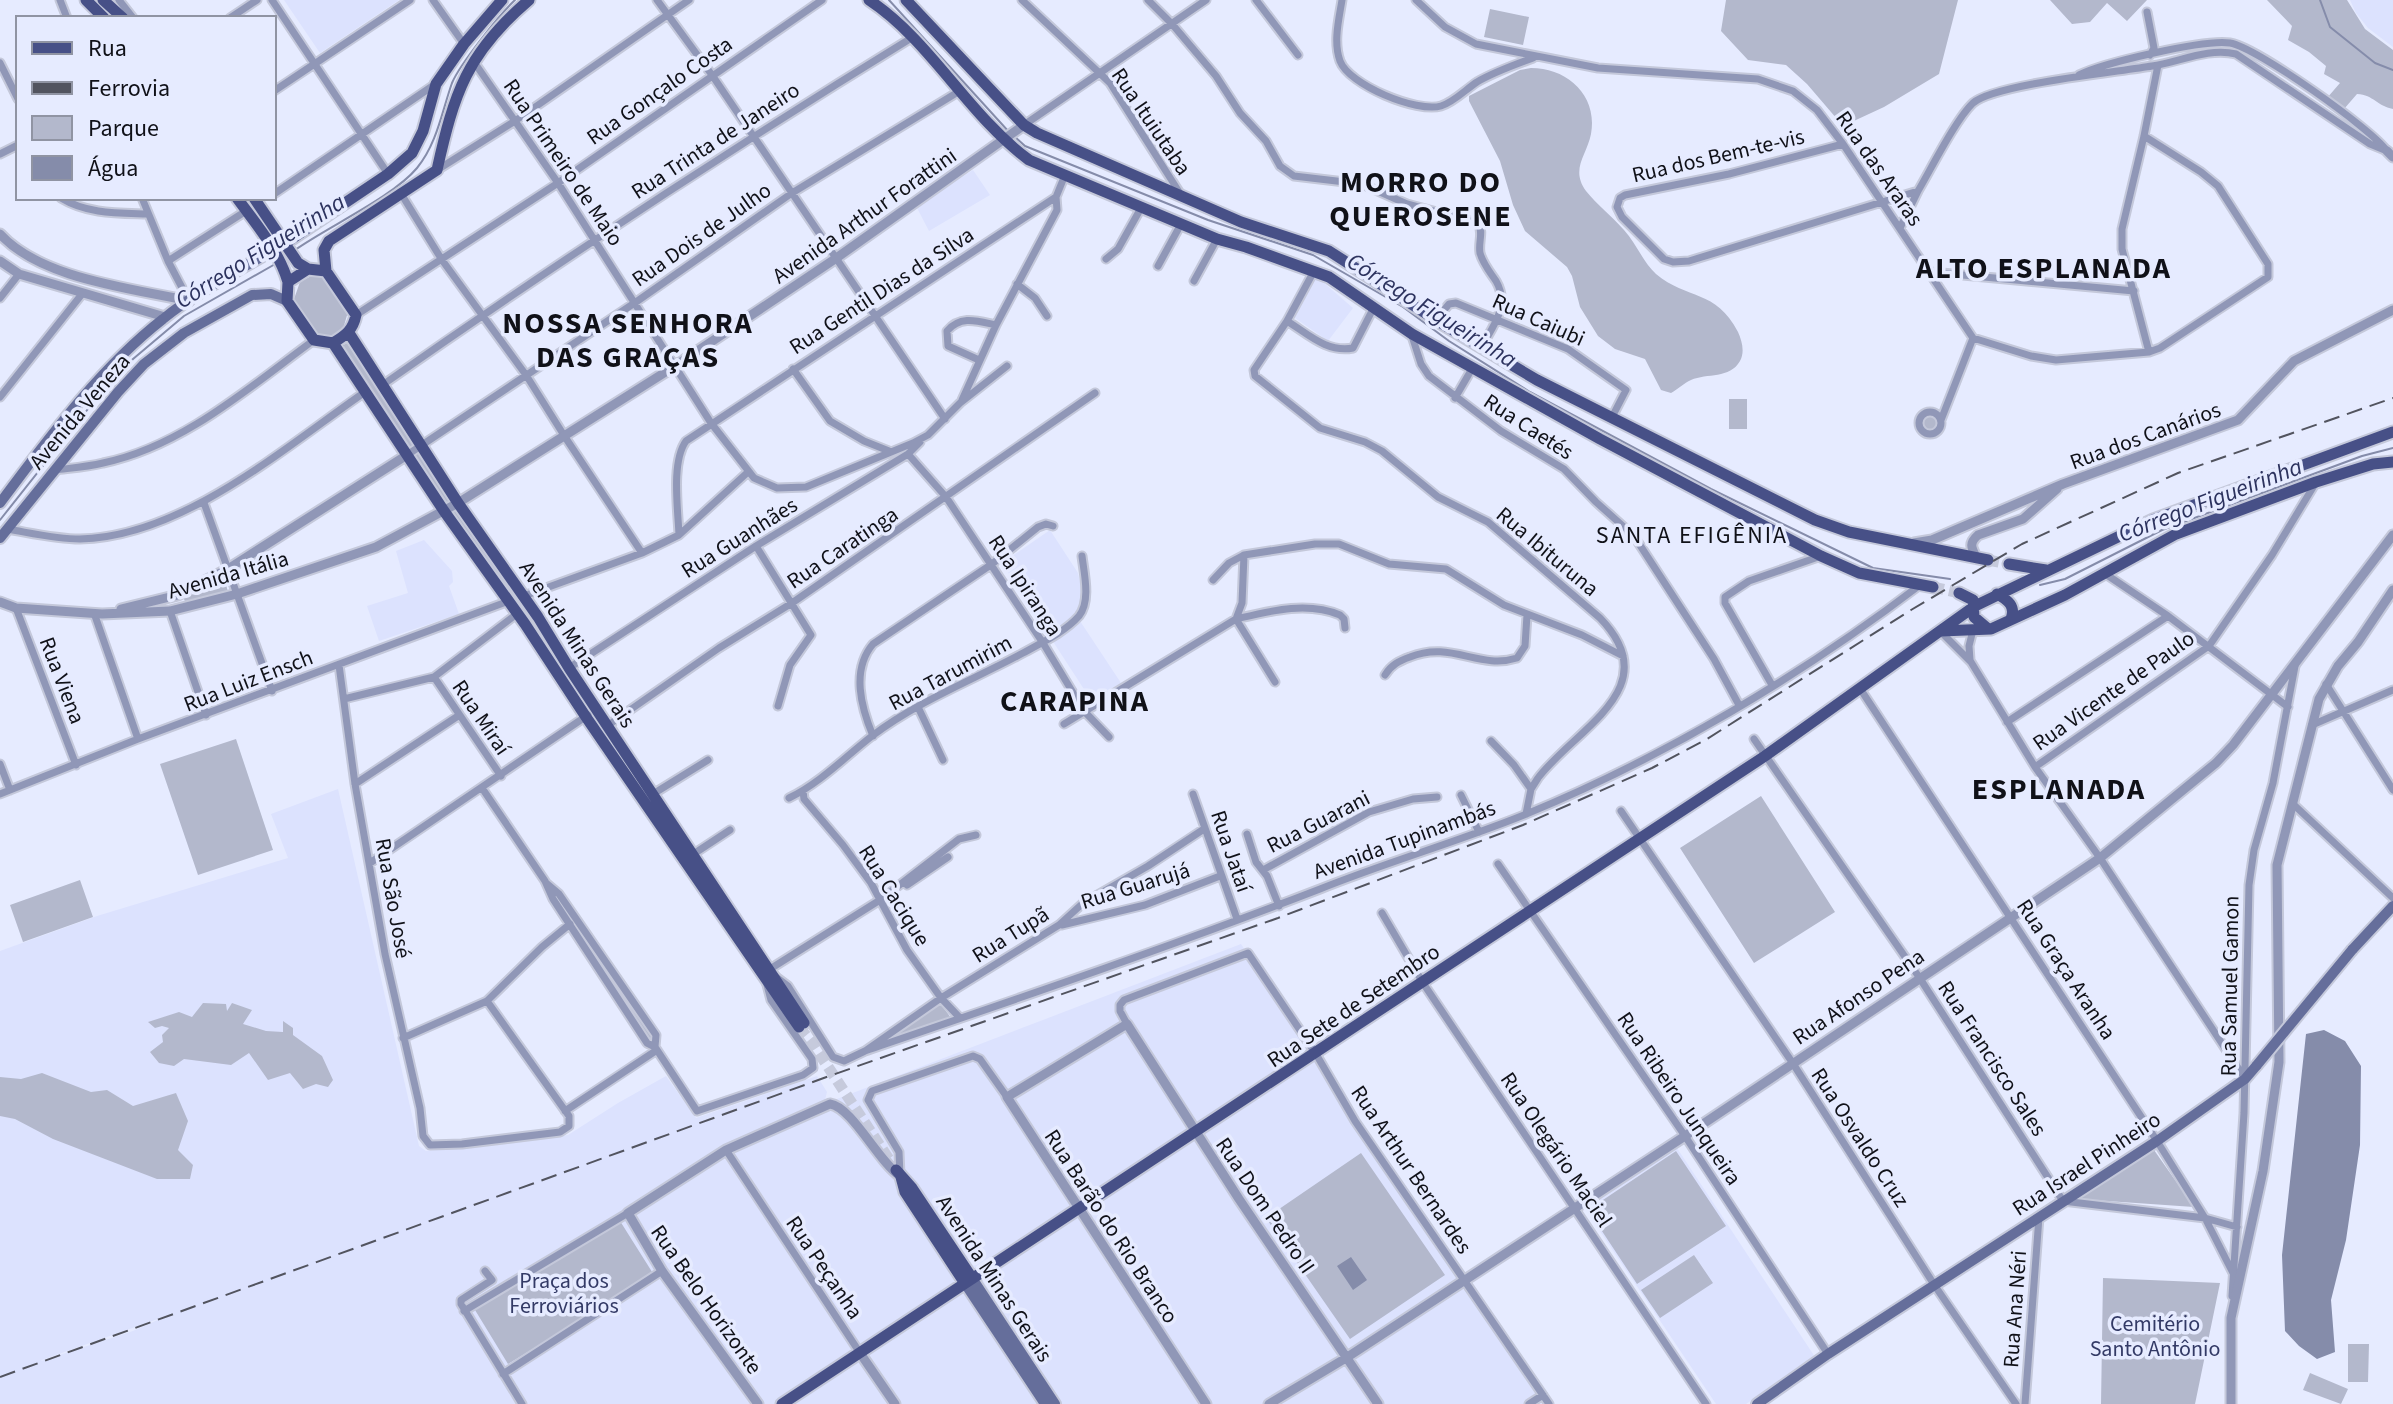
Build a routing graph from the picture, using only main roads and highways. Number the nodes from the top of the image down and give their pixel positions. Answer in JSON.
{"nodes":[{"id":1,"x":86,"y":0,"type":"edge"},
{"id":2,"x":103,"y":0,"type":"edge"},
{"id":3,"x":502,"y":0,"type":"edge"},
{"id":4,"x":529,"y":0,"type":"edge"},
{"id":5,"x":869,"y":0,"type":"edge"},
{"id":6,"x":906,"y":0,"type":"edge"},
{"id":7,"x":884,"y":4,"type":"edge"},
{"id":8,"x":102,"y":16,"type":"edge"},
{"id":9,"x":121,"y":16,"type":"edge"},
{"id":10,"x":238,"y":200,"type":"edge"},
{"id":11,"x":260,"y":200,"type":"edge"},
{"id":12,"x":279,"y":247,"type":"junction"},
{"id":13,"x":303,"y":266,"type":"junction"},
{"id":14,"x":326,"y":271,"type":"junction"},
{"id":15,"x":288,"y":282,"type":"junction"},
{"id":16,"x":287,"y":301,"type":"junction"},
{"id":17,"x":349,"y":333,"type":"junction"},
{"id":18,"x":333,"y":343,"type":"junction"},
{"id":19,"x":1611,"y":420,"type":"junction"},
{"id":20,"x":2391,"y":432,"type":"edge"},
{"id":21,"x":1600,"y":439,"type":"junction"},
{"id":22,"x":2393,"y":462,"type":"edge"},
{"id":23,"x":0,"y":503,"type":"edge"},
{"id":24,"x":451,"y":507,"type":"junction"},
{"id":25,"x":2172,"y":525,"type":"junction"},
{"id":26,"x":4,"y":534,"type":"edge"},
{"id":27,"x":1982,"y":558,"type":"tunnel mouth"},
{"id":28,"x":2009,"y":564,"type":"tunnel mouth"},
{"id":29,"x":2047,"y":570,"type":"junction"},
{"id":30,"x":1933,"y":587,"type":"tunnel mouth"},
{"id":31,"x":1959,"y":593,"type":"tunnel mouth"},
{"id":32,"x":1997,"y":594,"type":"junction"},
{"id":33,"x":1975,"y":606,"type":"junction"},
{"id":34,"x":2011,"y":619,"type":"junction"},
{"id":35,"x":1991,"y":629,"type":"junction"},
{"id":36,"x":1940,"y":631,"type":"junction"},
{"id":37,"x":2393,"y":906,"type":"edge"},
{"id":38,"x":770,"y":975,"type":"junction"},
{"id":39,"x":802,"y":1025,"type":"tunnel mouth"},
{"id":40,"x":898,"y":1173,"type":"tunnel mouth"},
{"id":41,"x":968,"y":1280,"type":"junction"},
{"id":42,"x":782,"y":1404,"type":"edge"},
{"id":43,"x":1045,"y":1404,"type":"edge"},
{"id":44,"x":1055,"y":1404,"type":"edge"},
{"id":45,"x":1757,"y":1404,"type":"edge"}],
"edges":[{"from":1,"to":8,"type":"main road"},
{"from":2,"to":9,"type":"main road"},
{"from":3,"to":12,"type":"main road"},
{"from":4,"to":14,"type":"main road"},
{"from":5,"to":7,"type":"main road"},
{"from":6,"to":19,"type":"main road"},
{"from":7,"to":21,"type":"main road"},
{"from":10,"to":12,"type":"main road"},
{"from":11,"to":12,"type":"main road"},
{"from":12,"to":13,"type":"main road"},
{"from":12,"to":15,"type":"main road"},
{"from":12,"to":23,"type":"main road","name":"Avenida Veneza"},
{"from":13,"to":14,"type":"main road"},
{"from":13,"to":15,"type":"main road"},
{"from":14,"to":17,"type":"main road"},
{"from":15,"to":16,"type":"main road"},
{"from":16,"to":18,"type":"main road"},
{"from":16,"to":26,"type":"main road","name":"Avenida Veneza"},
{"from":17,"to":18,"type":"main road"},
{"from":17,"to":24,"type":"main road","name":"Avenida Minas Gerais"},
{"from":18,"to":24,"type":"main road","name":"Avenida Minas Gerais"},
{"from":19,"to":21,"type":"main road"},
{"from":19,"to":27,"type":"main road"},
{"from":20,"to":25,"type":"main road","name":"Rua Sete de Setembro"},
{"from":21,"to":30,"type":"main road"},
{"from":22,"to":25,"type":"main road","name":"Rua Sete de Setembro"},
{"from":24,"to":38,"type":"main road","name":"Avenida Minas Gerais"},
{"from":24,"to":38,"type":"main road","name":"Avenida Minas Gerais"},
{"from":25,"to":29,"type":"main road","name":"Rua Sete de Setembro"},
{"from":25,"to":34,"type":"main road","name":"Rua Sete de Setembro"},
{"from":28,"to":29,"type":"main road"},
{"from":29,"to":32,"type":"main road","name":"Rua Sete de Setembro"},
{"from":31,"to":33,"type":"main road"},
{"from":32,"to":33,"type":"main road","name":"Rua Sete de Setembro"},
{"from":32,"to":34,"type":"main road"},
{"from":33,"to":35,"type":"main road"},
{"from":33,"to":36,"type":"main road","name":"Rua Sete de Setembro"},
{"from":34,"to":35,"type":"main road","name":"Rua Sete de Setembro"},
{"from":35,"to":36,"type":"main road","name":"Rua Sete de Setembro"},
{"from":36,"to":41,"type":"main road","name":"Rua Sete de Setembro"},
{"from":37,"to":45,"type":"main road","name":"Rua Israel Pinheiro","bridge":true},
{"from":38,"to":39,"type":"main road","name":"Avenida Minas Gerais"},
{"from":40,"to":41,"type":"main road","name":"Avenida Minas Gerais"},
{"from":41,"to":42,"type":"main road","name":"Rua Sete de Setembro"},
{"from":41,"to":43,"type":"main road","name":"Avenida Minas Gerais"},
{"from":41,"to":44,"type":"main road","name":"Avenida Minas Gerais"}]}
